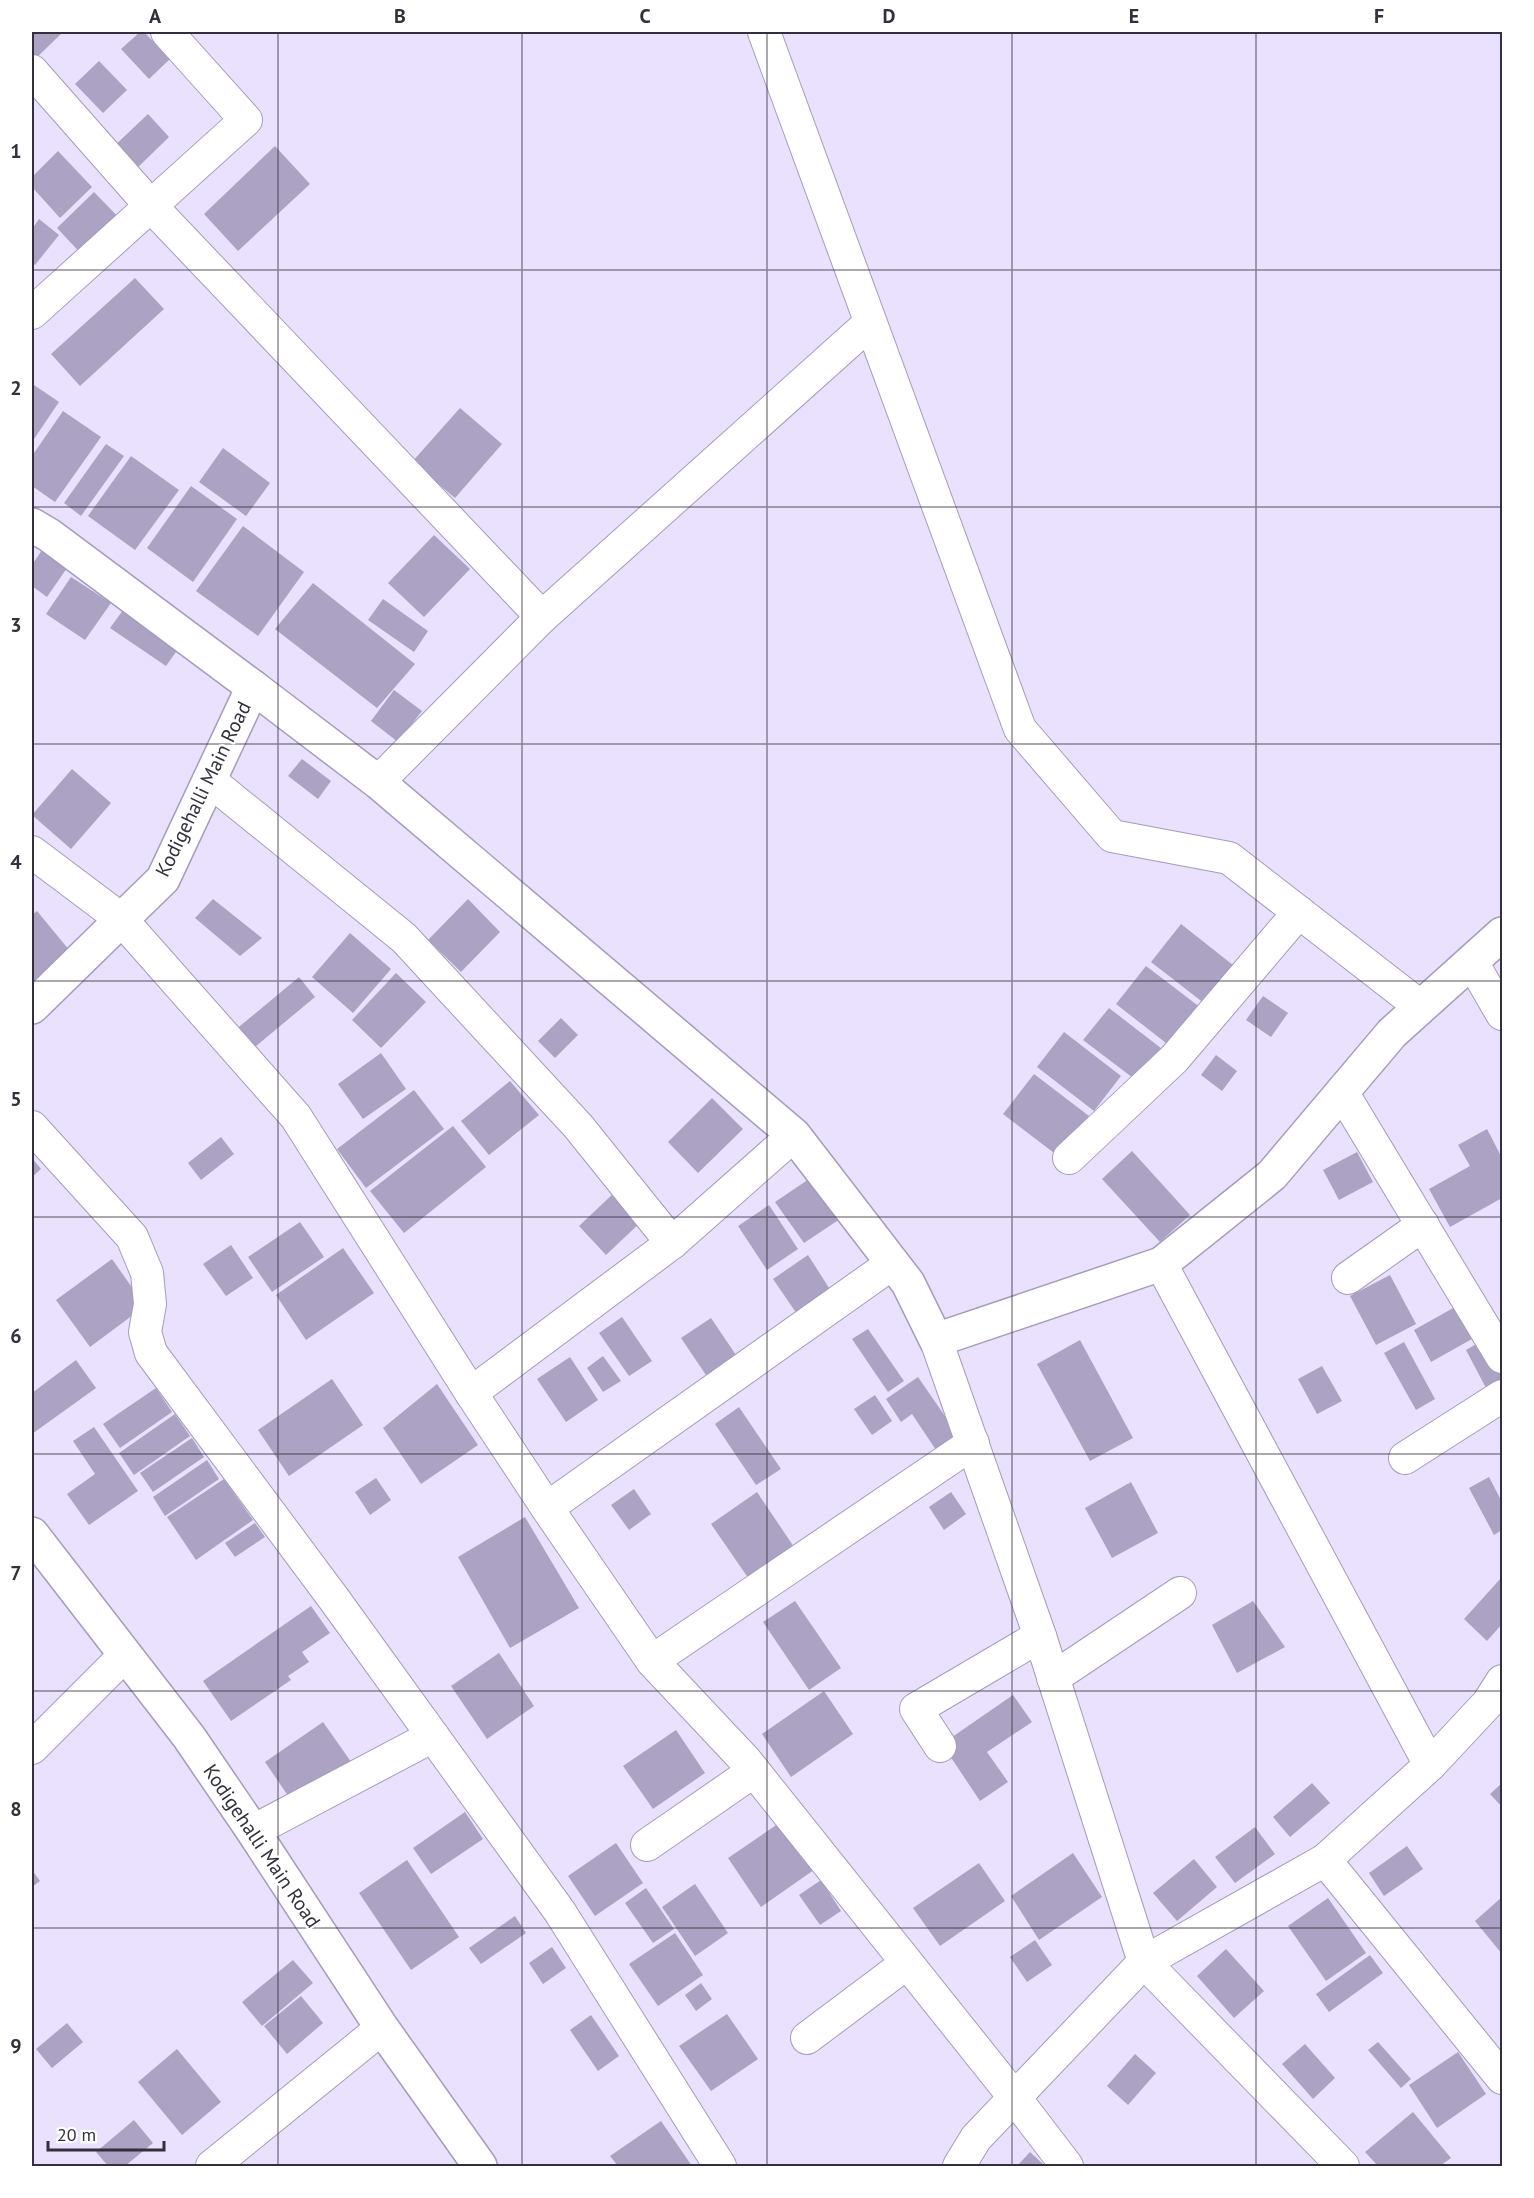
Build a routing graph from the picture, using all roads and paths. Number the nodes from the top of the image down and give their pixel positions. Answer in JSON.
{"nodes":[{"id":1,"x":167,"y":32,"type":"edge"},
{"id":2,"x":764,"y":32,"type":"edge"},
{"id":3,"x":32,"y":71,"type":"edge"},
{"id":4,"x":150,"y":205,"type":"junction"},
{"id":5,"x":32,"y":313,"type":"edge"},
{"id":6,"x":870,"y":323,"type":"junction"},
{"id":7,"x":32,"y":525,"type":"edge"},
{"id":8,"x":542,"y":617,"type":"junction"},
{"id":9,"x":253,"y":687,"type":"junction"},
{"id":10,"x":209,"y":780,"type":"junction"},
{"id":11,"x":378,"y":782,"type":"junction"},
{"id":12,"x":32,"y":852,"type":"edge"},
{"id":13,"x":1299,"y":912,"type":"junction"},
{"id":14,"x":121,"y":919,"type":"junction"},
{"id":15,"x":1503,"y":934,"type":"edge"},
{"id":16,"x":1472,"y":962,"type":"junction"},
{"id":17,"x":32,"y":1007,"type":"edge"},
{"id":18,"x":1421,"y":1007,"type":"junction"},
{"id":19,"x":1503,"y":1014,"type":"edge"},
{"id":20,"x":1342,"y":1092,"type":"junction"},
{"id":21,"x":32,"y":1127,"type":"edge"},
{"id":22,"x":794,"y":1135,"type":"junction"},
{"id":23,"x":1069,"y":1158,"type":"dead end"},
{"id":24,"x":1423,"y":1225,"type":"junction"},
{"id":25,"x":672,"y":1243,"type":"junction"},
{"id":26,"x":893,"y":1263,"type":"junction"},
{"id":27,"x":1161,"y":1264,"type":"junction"},
{"id":28,"x":1348,"y":1278,"type":"dead end"},
{"id":29,"x":936,"y":1340,"type":"junction"},
{"id":30,"x":1503,"y":1357,"type":"edge"},
{"id":31,"x":471,"y":1393,"type":"junction"},
{"id":32,"x":1503,"y":1396,"type":"edge"},
{"id":33,"x":973,"y":1443,"type":"junction"},
{"id":34,"x":1405,"y":1458,"type":"dead end"},
{"id":35,"x":546,"y":1508,"type":"junction"},
{"id":36,"x":32,"y":1534,"type":"edge"},
{"id":37,"x":1180,"y":1593,"type":"dead end"},
{"id":38,"x":1040,"y":1635,"type":"junction"},
{"id":39,"x":125,"y":1655,"type":"junction"},
{"id":40,"x":652,"y":1661,"type":"junction"},
{"id":41,"x":1053,"y":1678,"type":"junction"},
{"id":42,"x":1498,"y":1700,"type":"edge"},
{"id":43,"x":433,"y":1736,"type":"junction"},
{"id":44,"x":940,"y":1746,"type":"dead end"},
{"id":45,"x":32,"y":1748,"type":"edge"},
{"id":46,"x":1430,"y":1765,"type":"junction"},
{"id":47,"x":753,"y":1771,"type":"junction"},
{"id":48,"x":253,"y":1831,"type":"junction"},
{"id":49,"x":647,"y":1845,"type":"dead end"},
{"id":50,"x":1325,"y":1860,"type":"junction"},
{"id":51,"x":1144,"y":1962,"type":"junction"},
{"id":52,"x":907,"y":1963,"type":"junction"},
{"id":53,"x":382,"y":2028,"type":"junction"},
{"id":54,"x":807,"y":2037,"type":"dead end"},
{"id":55,"x":1503,"y":2078,"type":"edge"},
{"id":56,"x":1015,"y":2098,"type":"junction"},
{"id":57,"x":212,"y":2166,"type":"edge"},
{"id":58,"x":480,"y":2166,"type":"edge"},
{"id":59,"x":720,"y":2166,"type":"edge"},
{"id":60,"x":959,"y":2166,"type":"edge"},
{"id":61,"x":1067,"y":2166,"type":"edge"},
{"id":62,"x":1343,"y":2166,"type":"edge"}],
"edges":[{"from":1,"to":4,"type":"street"},
{"from":2,"to":6,"type":"street"},
{"from":3,"to":4,"type":"street"},
{"from":4,"to":5,"type":"street"},
{"from":4,"to":8,"type":"street"},
{"from":6,"to":8,"type":"street"},
{"from":6,"to":13,"type":"street"},
{"from":7,"to":9,"type":"street","name":"Kodigehalli Main Road"},
{"from":8,"to":11,"type":"street"},
{"from":9,"to":10,"type":"street","name":"Kodigehalli Main Road"},
{"from":9,"to":11,"type":"street"},
{"from":10,"to":14,"type":"street","name":"Kodigehalli Main Road"},
{"from":10,"to":25,"type":"street"},
{"from":11,"to":22,"type":"street"},
{"from":12,"to":14,"type":"street"},
{"from":13,"to":18,"type":"street"},
{"from":13,"to":23,"type":"street"},
{"from":14,"to":17,"type":"street","name":"Kodigehalli Main Road"},
{"from":14,"to":31,"type":"street"},
{"from":15,"to":16,"type":"street"},
{"from":16,"to":18,"type":"street"},
{"from":16,"to":19,"type":"street"},
{"from":18,"to":20,"type":"street"},
{"from":20,"to":24,"type":"street"},
{"from":20,"to":27,"type":"street"},
{"from":21,"to":43,"type":"street"},
{"from":22,"to":25,"type":"street"},
{"from":22,"to":26,"type":"street"},
{"from":24,"to":28,"type":"street"},
{"from":24,"to":30,"type":"street"},
{"from":25,"to":31,"type":"street"},
{"from":26,"to":29,"type":"street"},
{"from":26,"to":35,"type":"street"},
{"from":27,"to":29,"type":"street"},
{"from":27,"to":46,"type":"street"},
{"from":29,"to":33,"type":"street"},
{"from":31,"to":35,"type":"street"},
{"from":32,"to":34,"type":"street"},
{"from":33,"to":38,"type":"street"},
{"from":33,"to":40,"type":"street"},
{"from":35,"to":40,"type":"street"},
{"from":36,"to":39,"type":"street","name":"Kodigehalli Main Road"},
{"from":37,"to":41,"type":"street"},
{"from":38,"to":41,"type":"street"},
{"from":38,"to":44,"type":"street"},
{"from":39,"to":45,"type":"street"},
{"from":39,"to":48,"type":"street","name":"Kodigehalli Main Road"},
{"from":40,"to":47,"type":"street"},
{"from":41,"to":51,"type":"street"},
{"from":42,"to":46,"type":"street"},
{"from":43,"to":48,"type":"street"},
{"from":43,"to":59,"type":"street"},
{"from":46,"to":50,"type":"street"},
{"from":47,"to":49,"type":"street"},
{"from":47,"to":52,"type":"street"},
{"from":48,"to":53,"type":"street","name":"Kodigehalli Main Road"},
{"from":50,"to":51,"type":"street"},
{"from":50,"to":55,"type":"street"},
{"from":51,"to":56,"type":"street"},
{"from":51,"to":62,"type":"street"},
{"from":52,"to":54,"type":"street"},
{"from":52,"to":56,"type":"street"},
{"from":53,"to":57,"type":"street"},
{"from":53,"to":58,"type":"street","name":"Kodigehalli Main Road"},
{"from":56,"to":60,"type":"street"},
{"from":56,"to":61,"type":"street"}]}
